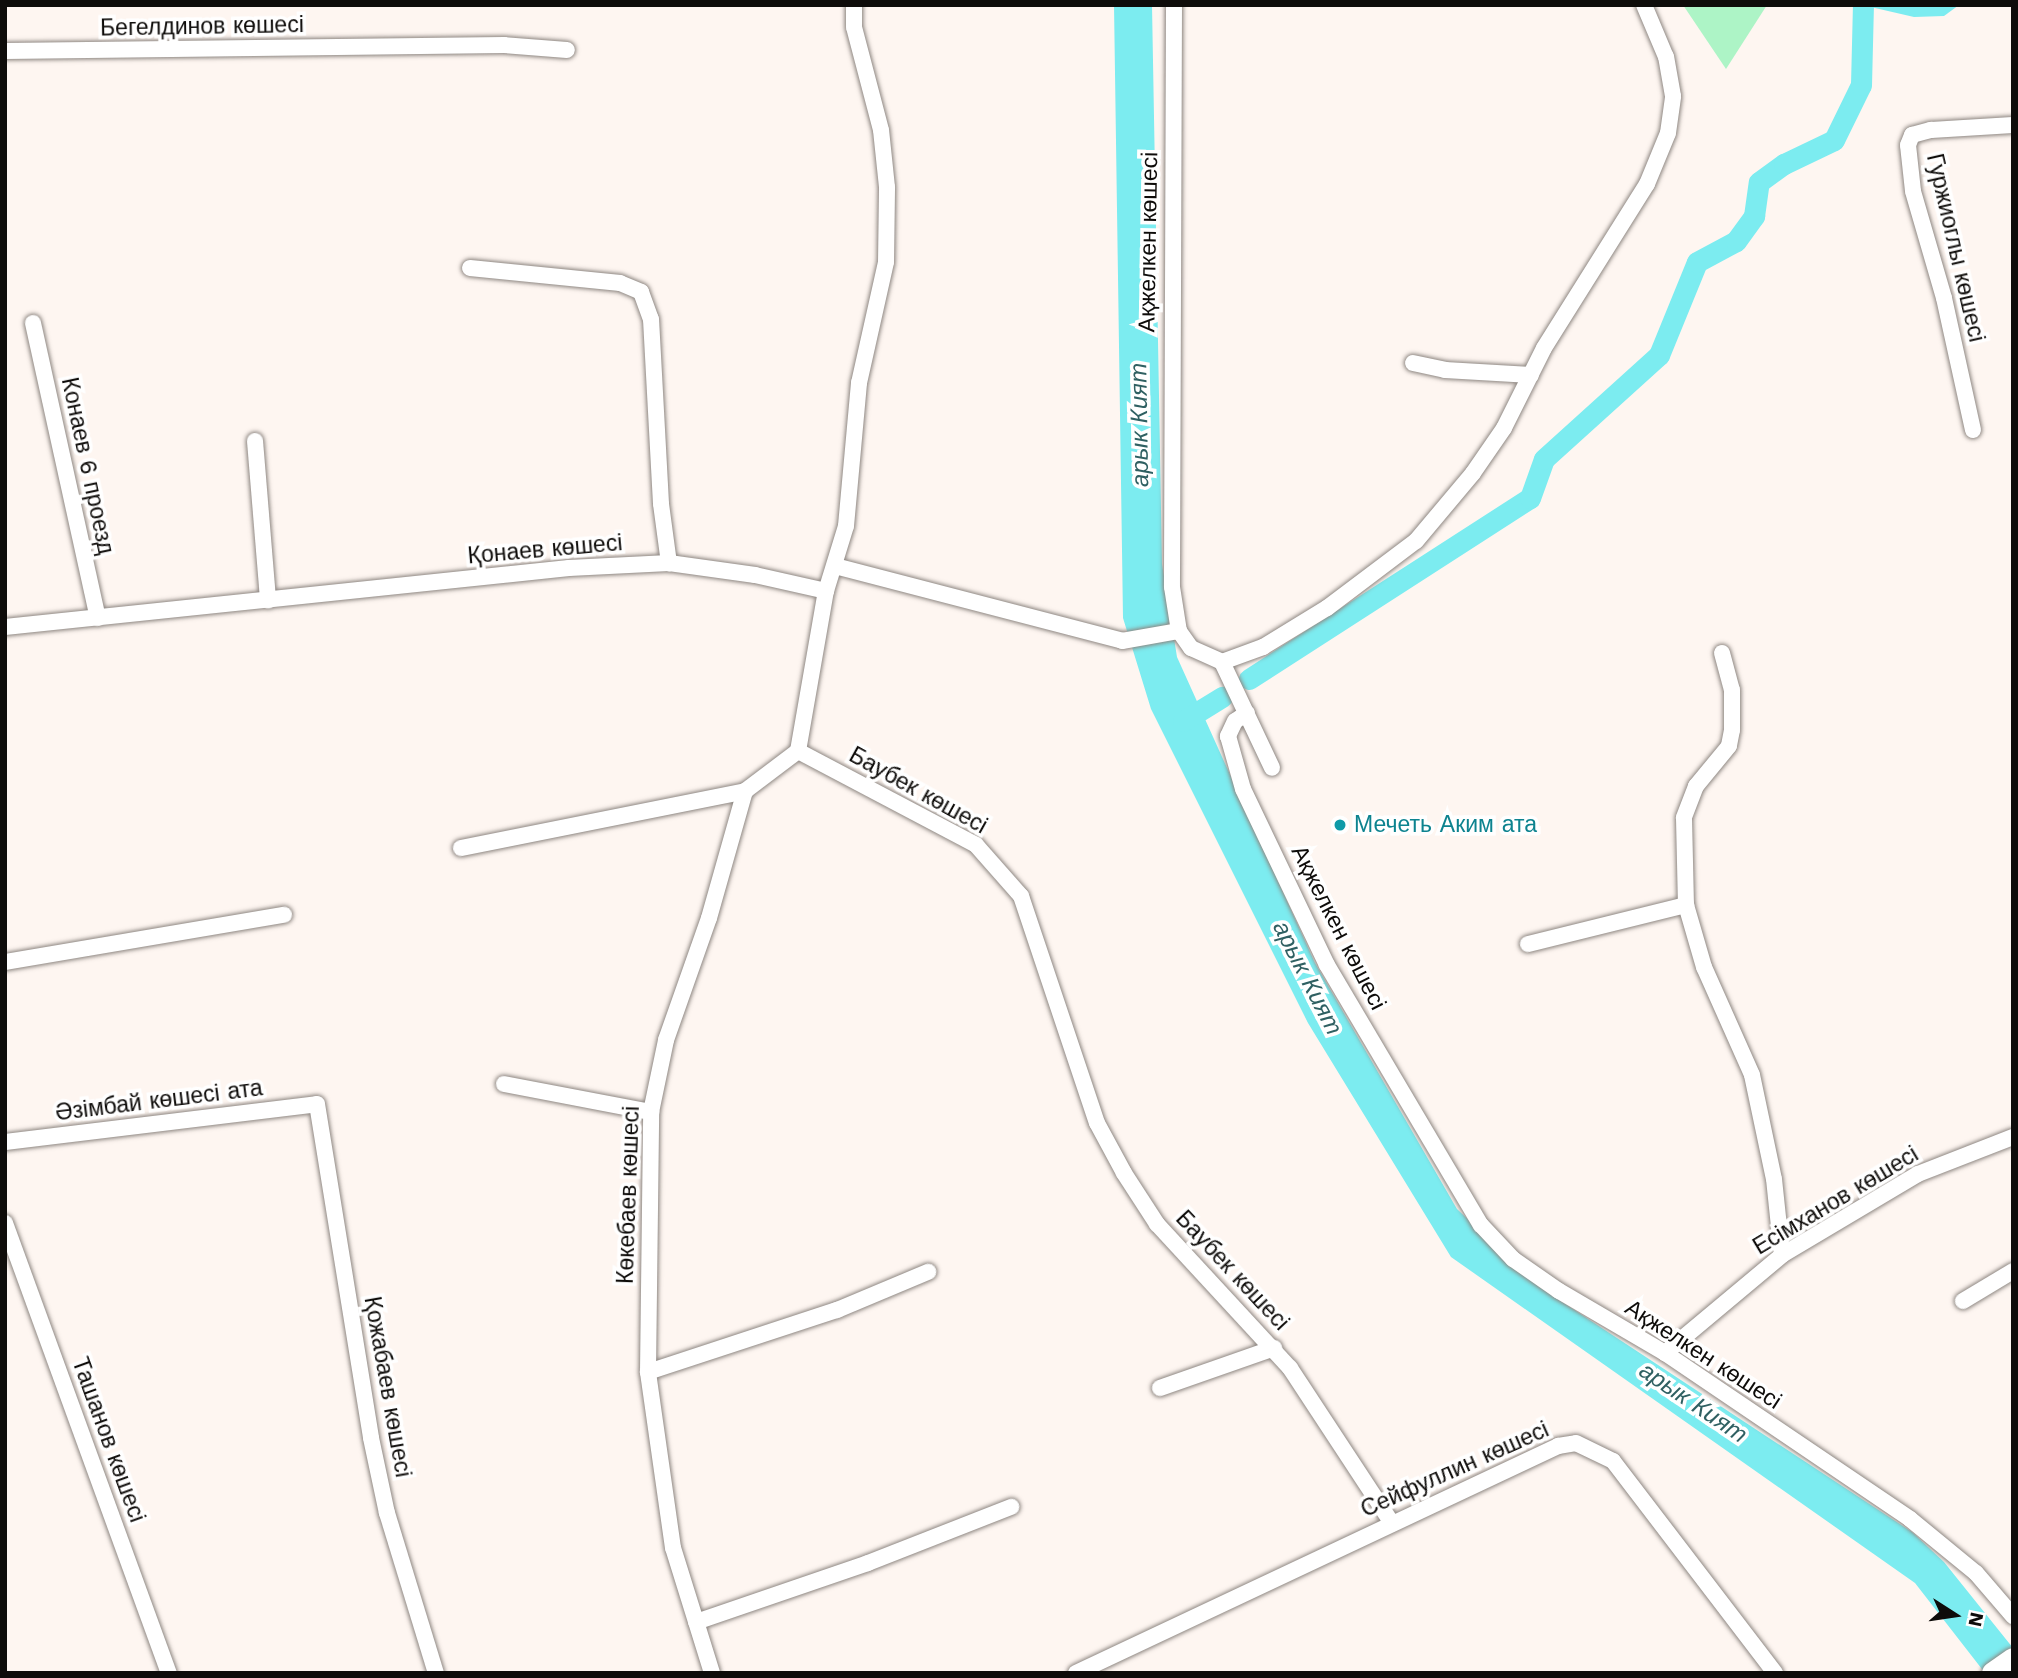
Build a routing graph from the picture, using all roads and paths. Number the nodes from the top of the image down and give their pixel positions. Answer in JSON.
{"nodes":[{"id":1,"x":854,"y":5,"type":"edge"},
{"id":2,"x":1174,"y":5,"type":"edge"},
{"id":3,"x":1644,"y":5,"type":"edge"},
{"id":4,"x":567,"y":50,"type":"dead end"},
{"id":5,"x":5,"y":51,"type":"edge"},
{"id":6,"x":2013,"y":125,"type":"edge"},
{"id":7,"x":470,"y":268,"type":"dead end"},
{"id":8,"x":33,"y":323,"type":"dead end"},
{"id":9,"x":1413,"y":363,"type":"dead end"},
{"id":10,"x":1531,"y":375,"type":"junction"},
{"id":11,"x":1973,"y":430,"type":"dead end"},
{"id":12,"x":255,"y":441,"type":"dead end"},
{"id":13,"x":669,"y":563,"type":"junction"},
{"id":14,"x":835,"y":566,"type":"junction"},
{"id":15,"x":826,"y":591,"type":"junction"},
{"id":16,"x":268,"y":600,"type":"junction"},
{"id":17,"x":98,"y":618,"type":"junction"},
{"id":18,"x":5,"y":627,"type":"edge"},
{"id":19,"x":1178,"y":631,"type":"junction"},
{"id":20,"x":1722,"y":653,"type":"dead end"},
{"id":21,"x":1222,"y":662,"type":"junction"},
{"id":22,"x":1247,"y":713,"type":"junction"},
{"id":23,"x":797,"y":751,"type":"junction"},
{"id":24,"x":1272,"y":768,"type":"dead end"},
{"id":25,"x":745,"y":791,"type":"junction"},
{"id":26,"x":461,"y":848,"type":"dead end"},
{"id":27,"x":1686,"y":905,"type":"junction"},
{"id":28,"x":284,"y":915,"type":"dead end"},
{"id":29,"x":1528,"y":944,"type":"dead end"},
{"id":30,"x":5,"y":962,"type":"edge"},
{"id":31,"x":504,"y":1084,"type":"dead end"},
{"id":32,"x":317,"y":1104,"type":"joint"},
{"id":33,"x":651,"y":1112,"type":"junction"},
{"id":34,"x":2013,"y":1137,"type":"edge"},
{"id":35,"x":5,"y":1142,"type":"edge"},
{"id":36,"x":5,"y":1223,"type":"edge"},
{"id":37,"x":1782,"y":1255,"type":"junction"},
{"id":38,"x":2013,"y":1271,"type":"edge"},
{"id":39,"x":928,"y":1272,"type":"dead end"},
{"id":40,"x":1963,"y":1301,"type":"dead end"},
{"id":41,"x":1274,"y":1348,"type":"junction"},
{"id":42,"x":1665,"y":1353,"type":"junction"},
{"id":43,"x":648,"y":1372,"type":"junction"},
{"id":44,"x":1160,"y":1388,"type":"dead end"},
{"id":45,"x":1011,"y":1507,"type":"dead end"},
{"id":46,"x":1392,"y":1523,"type":"junction"},
{"id":47,"x":2013,"y":1616,"type":"edge"},
{"id":48,"x":696,"y":1622,"type":"junction"},
{"id":49,"x":2013,"y":1659,"type":"edge"},
{"id":50,"x":169,"y":1673,"type":"edge"},
{"id":51,"x":436,"y":1673,"type":"edge"},
{"id":52,"x":712,"y":1673,"type":"edge"},
{"id":53,"x":1076,"y":1673,"type":"edge"},
{"id":54,"x":1775,"y":1673,"type":"edge"},
{"id":55,"x":1993,"y":1673,"type":"edge"}],
"edges":[{"from":1,"to":14,"type":"street"},
{"from":2,"to":19,"type":"street","name":"Ақжелкен көшесі"},
{"from":3,"to":10,"type":"street"},
{"from":4,"to":5,"type":"street","name":"Бегелдинов көшесі"},
{"from":6,"to":11,"type":"street","name":"Гуржиоглы көшесі"},
{"from":7,"to":13,"type":"street"},
{"from":8,"to":17,"type":"street","name":"Конаев 6 проезд"},
{"from":9,"to":10,"type":"street"},
{"from":10,"to":21,"type":"street"},
{"from":12,"to":16,"type":"street"},
{"from":13,"to":15,"type":"street","name":"Қонаев көшесі"},
{"from":13,"to":16,"type":"street","name":"Қонаев көшесі"},
{"from":14,"to":15,"type":"street"},
{"from":14,"to":19,"type":"street"},
{"from":15,"to":23,"type":"street"},
{"from":16,"to":17,"type":"street","name":"Қонаев көшесі"},
{"from":17,"to":18,"type":"street","name":"Қонаев көшесі"},
{"from":19,"to":21,"type":"street"},
{"from":20,"to":27,"type":"street"},
{"from":21,"to":22,"type":"street"},
{"from":22,"to":24,"type":"street"},
{"from":22,"to":42,"type":"street","name":"Ақжелкен көшесі"},
{"from":23,"to":25,"type":"street"},
{"from":23,"to":41,"type":"street","name":"Баубек көшесі"},
{"from":25,"to":26,"type":"street"},
{"from":25,"to":33,"type":"street","name":"Көкебаев көшесі"},
{"from":27,"to":29,"type":"street"},
{"from":27,"to":37,"type":"street"},
{"from":28,"to":30,"type":"street"},
{"from":31,"to":33,"type":"street"},
{"from":32,"to":35,"type":"street","name":"Әзімбай көшесі ата"},
{"from":32,"to":51,"type":"street","name":"Қожабаев көшесі"},
{"from":33,"to":43,"type":"street","name":"Көкебаев көшесі"},
{"from":34,"to":37,"type":"street","name":"Есімханов көшесі"},
{"from":36,"to":50,"type":"street","name":"Ташанов көшесі"},
{"from":37,"to":42,"type":"street","name":"Есімханов көшесі"},
{"from":38,"to":40,"type":"street"},
{"from":39,"to":43,"type":"street"},
{"from":41,"to":44,"type":"street"},
{"from":41,"to":46,"type":"street","name":"Баубек көшесі"},
{"from":42,"to":47,"type":"street","name":"Ақжелкен көшесі"},
{"from":43,"to":48,"type":"street","name":"Көкебаев көшесі"},
{"from":45,"to":48,"type":"street"},
{"from":46,"to":53,"type":"street","name":"Сейфуллин көшесі"},
{"from":46,"to":54,"type":"street","name":"Сейфуллин көшесі"},
{"from":48,"to":52,"type":"street","name":"Көкебаев көшесі"},
{"from":49,"to":55,"type":"street"}]}
